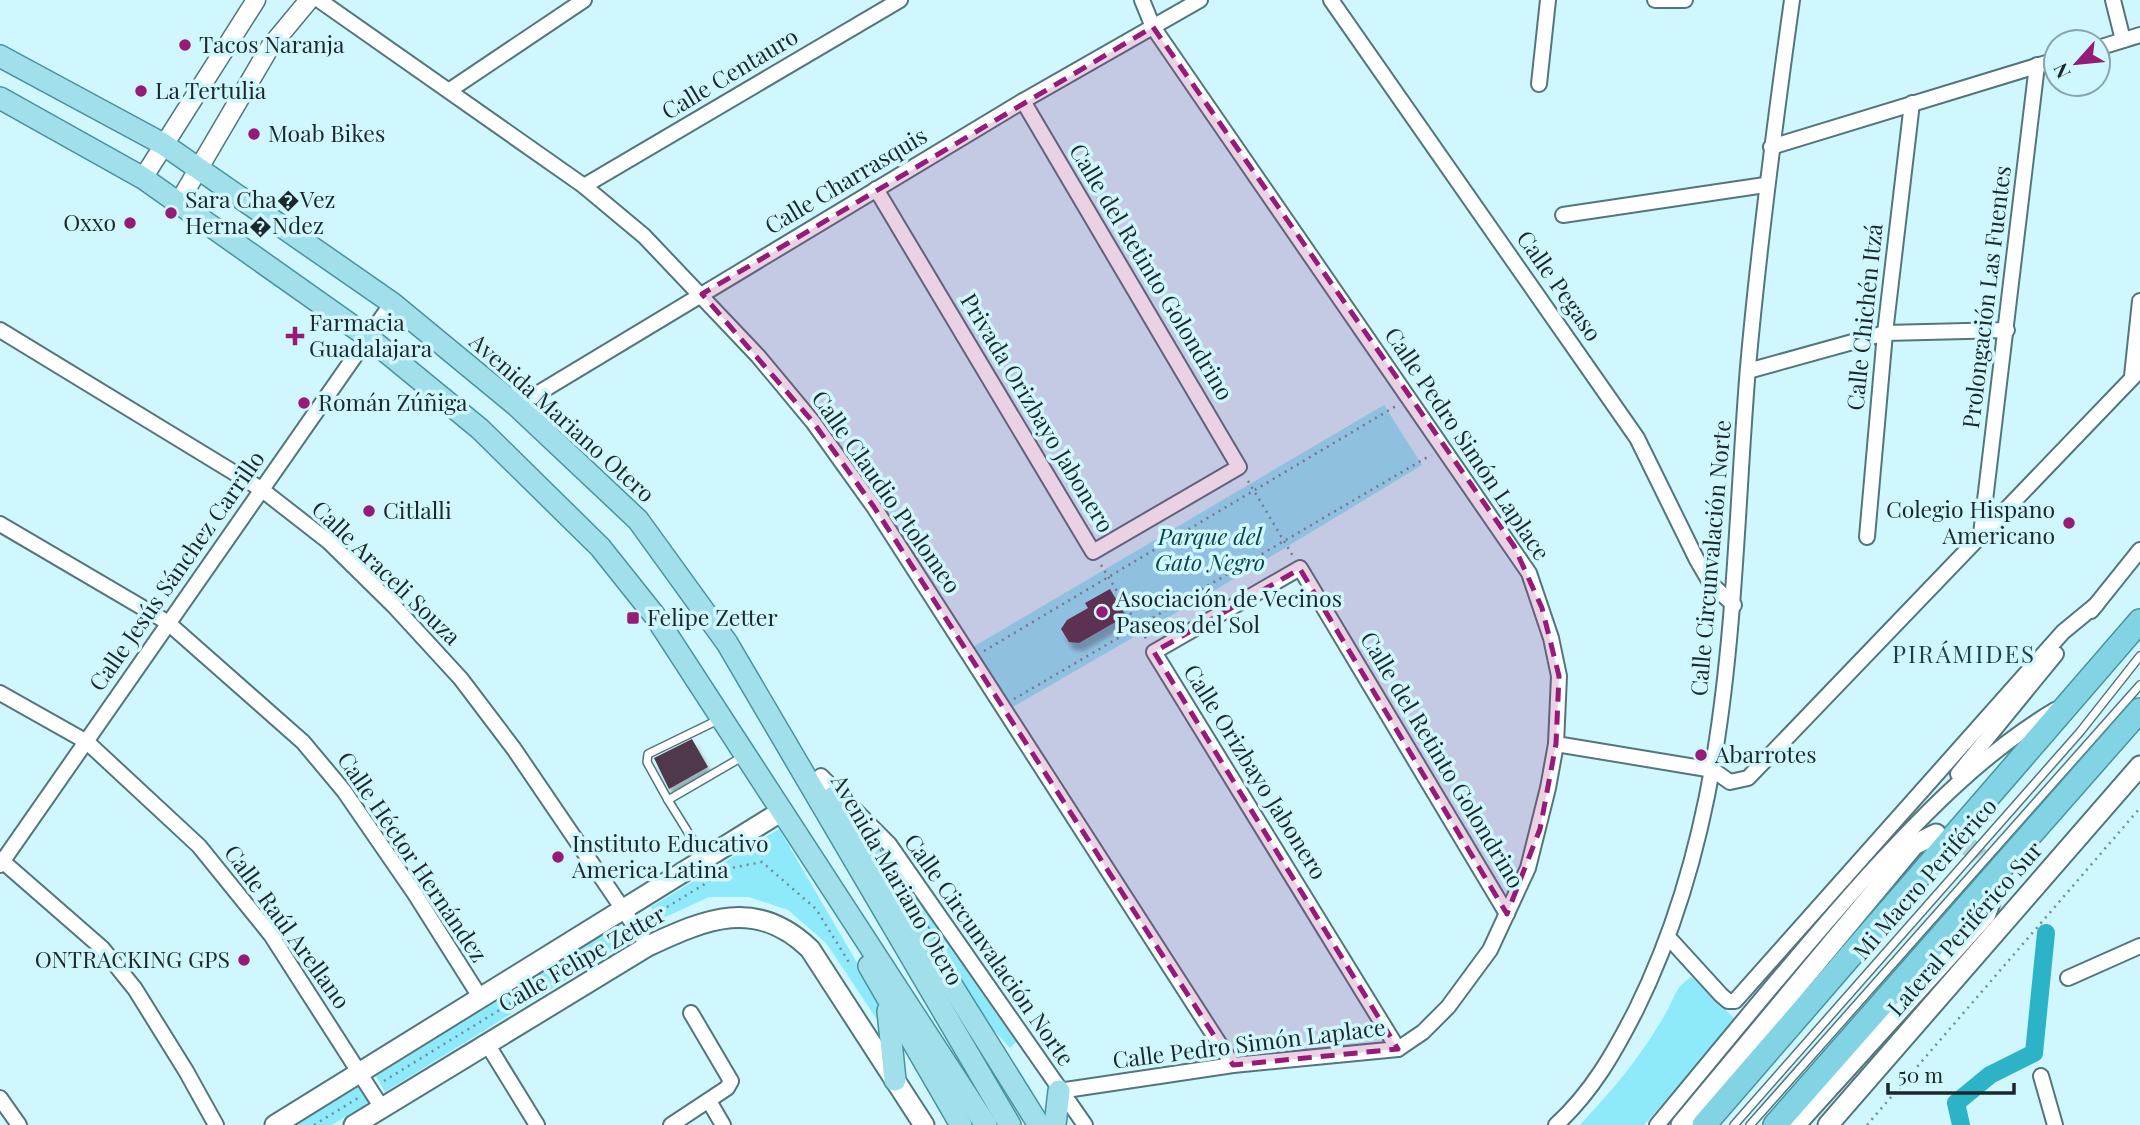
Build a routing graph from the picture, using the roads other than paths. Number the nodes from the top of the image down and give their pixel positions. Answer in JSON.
{"nodes":[{"id":1,"x":256,"y":0,"type":"edge"},
{"id":2,"x":309,"y":0,"type":"edge"},
{"id":3,"x":319,"y":0,"type":"edge"},
{"id":4,"x":584,"y":0,"type":"edge"},
{"id":5,"x":900,"y":0,"type":"edge"},
{"id":6,"x":1142,"y":0,"type":"edge"},
{"id":7,"x":1200,"y":0,"type":"edge"},
{"id":8,"x":1331,"y":0,"type":"edge"},
{"id":9,"x":1548,"y":0,"type":"edge"},
{"id":10,"x":1655,"y":0,"type":"edge"},
{"id":11,"x":1685,"y":0,"type":"edge"},
{"id":12,"x":1792,"y":0,"type":"edge"},
{"id":13,"x":2113,"y":0,"type":"edge"},
{"id":14,"x":1153,"y":27,"type":"junction"},
{"id":15,"x":2140,"y":35,"type":"edge"},
{"id":16,"x":2123,"y":40,"type":"junction"},
{"id":17,"x":2112,"y":44,"type":"edge"},
{"id":18,"x":0,"y":56,"type":"edge"},
{"id":19,"x":2042,"y":64,"type":"edge"},
{"id":20,"x":2036,"y":65,"type":"junction"},
{"id":21,"x":1539,"y":84,"type":"dead end"},
{"id":22,"x":450,"y":90,"type":"junction"},
{"id":23,"x":0,"y":98,"type":"edge"},
{"id":24,"x":1023,"y":101,"type":"junction"},
{"id":25,"x":1912,"y":103,"type":"junction"},
{"id":26,"x":163,"y":145,"type":"junction"},
{"id":27,"x":1772,"y":148,"type":"junction"},
{"id":28,"x":199,"y":167,"type":"junction"},
{"id":29,"x":143,"y":177,"type":"junction"},
{"id":30,"x":1765,"y":185,"type":"junction"},
{"id":31,"x":584,"y":186,"type":"junction"},
{"id":32,"x":876,"y":189,"type":"junction"},
{"id":33,"x":179,"y":202,"type":"junction"},
{"id":34,"x":1563,"y":215,"type":"dead end"},
{"id":35,"x":702,"y":294,"type":"junction"},
{"id":36,"x":2140,"y":301,"type":"edge"},
{"id":37,"x":391,"y":303,"type":"junction"},
{"id":38,"x":0,"y":330,"type":"edge"},
{"id":39,"x":2007,"y":330,"type":"junction"},
{"id":40,"x":1885,"y":333,"type":"junction"},
{"id":41,"x":368,"y":337,"type":"junction"},
{"id":42,"x":1748,"y":371,"type":"junction"},
{"id":43,"x":2136,"y":373,"type":"edge"},
{"id":44,"x":517,"y":406,"type":"junction"},
{"id":45,"x":1239,"y":467,"type":"joint"},
{"id":46,"x":261,"y":489,"type":"junction"},
{"id":47,"x":0,"y":524,"type":"edge"},
{"id":48,"x":1981,"y":534,"type":"junction"},
{"id":49,"x":1867,"y":537,"type":"dead end"},
{"id":50,"x":2140,"y":550,"type":"edge"},
{"id":51,"x":1295,"y":572,"type":"joint"},
{"id":52,"x":2097,"y":604,"type":"junction"},
{"id":53,"x":1734,"y":605,"type":"junction"},
{"id":54,"x":2140,"y":621,"type":"edge"},
{"id":55,"x":167,"y":622,"type":"junction"},
{"id":56,"x":2140,"y":656,"type":"edge"},
{"id":57,"x":2140,"y":685,"type":"edge"},
{"id":58,"x":0,"y":692,"type":"edge"},
{"id":59,"x":2077,"y":697,"type":"junction"},
{"id":60,"x":2140,"y":710,"type":"edge"},
{"id":61,"x":722,"y":718,"type":"junction"},
{"id":62,"x":783,"y":736,"type":"junction"},
{"id":63,"x":87,"y":741,"type":"junction"},
{"id":64,"x":1556,"y":744,"type":"junction"},
{"id":65,"x":745,"y":755,"type":"junction"},
{"id":66,"x":1713,"y":770,"type":"junction"},
{"id":67,"x":2137,"y":775,"type":"edge"},
{"id":68,"x":821,"y":776,"type":"junction"},
{"id":69,"x":668,"y":800,"type":"junction"},
{"id":70,"x":782,"y":811,"type":"junction"},
{"id":71,"x":1927,"y":812,"type":"junction"},
{"id":72,"x":1936,"y":834,"type":"dead end"},
{"id":73,"x":704,"y":859,"type":"junction"},
{"id":74,"x":1,"y":861,"type":"edge"},
{"id":75,"x":816,"y":864,"type":"junction"},
{"id":76,"x":1994,"y":891,"type":"dead end"},
{"id":77,"x":624,"y":908,"type":"junction"},
{"id":78,"x":1507,"y":914,"type":"junction"},
{"id":79,"x":1669,"y":938,"type":"junction"},
{"id":80,"x":648,"y":946,"type":"junction"},
{"id":81,"x":2140,"y":946,"type":"edge"},
{"id":82,"x":2068,"y":978,"type":"dead end"},
{"id":83,"x":480,"y":997,"type":"junction"},
{"id":84,"x":887,"y":1002,"type":"junction"},
{"id":85,"x":691,"y":1013,"type":"dead end"},
{"id":86,"x":486,"y":1042,"type":"junction"},
{"id":87,"x":1398,"y":1049,"type":"junction"},
{"id":88,"x":1233,"y":1065,"type":"junction"},
{"id":89,"x":360,"y":1072,"type":"junction"},
{"id":90,"x":968,"y":1076,"type":"junction"},
{"id":91,"x":2041,"y":1076,"type":"dead end"},
{"id":92,"x":895,"y":1080,"type":"junction"},
{"id":93,"x":1059,"y":1091,"type":"junction"},
{"id":94,"x":0,"y":1098,"type":"edge"},
{"id":95,"x":709,"y":1101,"type":"junction"},
{"id":96,"x":382,"y":1108,"type":"junction"},
{"id":97,"x":19,"y":1125,"type":"edge"},
{"id":98,"x":216,"y":1125,"type":"edge"},
{"id":99,"x":275,"y":1125,"type":"edge"},
{"id":100,"x":354,"y":1125,"type":"edge"},
{"id":101,"x":537,"y":1125,"type":"edge"},
{"id":102,"x":671,"y":1125,"type":"edge"},
{"id":103,"x":723,"y":1125,"type":"edge"},
{"id":104,"x":924,"y":1125,"type":"edge"},
{"id":105,"x":961,"y":1125,"type":"edge"},
{"id":106,"x":986,"y":1125,"type":"edge"},
{"id":107,"x":1010,"y":1125,"type":"edge"},
{"id":108,"x":1039,"y":1125,"type":"edge"},
{"id":109,"x":1055,"y":1125,"type":"edge"},
{"id":110,"x":1085,"y":1125,"type":"edge"},
{"id":111,"x":1556,"y":1125,"type":"edge"},
{"id":112,"x":1657,"y":1125,"type":"edge"},
{"id":113,"x":1681,"y":1125,"type":"edge"},
{"id":114,"x":1704,"y":1125,"type":"edge"},
{"id":115,"x":1734,"y":1125,"type":"edge"},
{"id":116,"x":1750,"y":1125,"type":"edge"},
{"id":117,"x":1775,"y":1125,"type":"edge"},
{"id":118,"x":1796,"y":1125,"type":"edge"},
{"id":119,"x":1828,"y":1125,"type":"edge"},
{"id":120,"x":2055,"y":1125,"type":"edge"}],
"edges":[{"from":1,"to":26,"type":"street"},
{"from":2,"to":28,"type":"street"},
{"from":3,"to":22,"type":"street","name":"Calle Claudio Ptolomeo"},
{"from":4,"to":22,"type":"street"},
{"from":5,"to":31,"type":"street","name":"Calle Centauro"},
{"from":6,"to":14,"type":"street","name":"Calle Pedro Simón Laplace"},
{"from":7,"to":14,"type":"street","name":"Calle Charrasquis"},
{"from":8,"to":53,"type":"street","name":"Calle Pegaso"},
{"from":9,"to":21,"type":"street"},
{"from":10,"to":11,"type":"street"},
{"from":12,"to":27,"type":"street","name":"Calle Circunvalación Norte"},
{"from":13,"to":16,"type":"street"},
{"from":14,"to":24,"type":"street","name":"Calle Charrasquis"},
{"from":14,"to":64,"type":"street","name":"Calle Pedro Simón Laplace"},
{"from":15,"to":16,"type":"street"},
{"from":16,"to":17,"type":"street"},
{"from":18,"to":26,"type":"main road","name":"Avenida Mariano Otero"},
{"from":19,"to":20,"type":"street"},
{"from":20,"to":25,"type":"street"},
{"from":20,"to":39,"type":"street","name":"Prolongación Las Fuentes"},
{"from":22,"to":31,"type":"street","name":"Calle Claudio Ptolomeo"},
{"from":23,"to":29,"type":"main road","name":"Avenida Mariano Otero"},
{"from":24,"to":32,"type":"street","name":"Calle Charrasquis"},
{"from":24,"to":45,"type":"street","name":"Calle del Retinto Golondrino"},
{"from":25,"to":27,"type":"street"},
{"from":25,"to":40,"type":"street","name":"Calle Chichén Itzá"},
{"from":26,"to":28,"type":"main road","name":"Avenida Mariano Otero"},
{"from":26,"to":29,"type":"street"},
{"from":27,"to":30,"type":"street","name":"Calle Circunvalación Norte"},
{"from":28,"to":33,"type":"street"},
{"from":28,"to":37,"type":"main road","name":"Avenida Mariano Otero"},
{"from":29,"to":33,"type":"main road","name":"Avenida Mariano Otero"},
{"from":30,"to":34,"type":"street"},
{"from":30,"to":42,"type":"street","name":"Calle Circunvalación Norte"},
{"from":31,"to":35,"type":"street","name":"Calle Claudio Ptolomeo"},
{"from":32,"to":35,"type":"street","name":"Calle Charrasquis"},
{"from":32,"to":45,"type":"street","name":"Privada Orizbayo Jabonero"},
{"from":33,"to":41,"type":"main road","name":"Avenida Mariano Otero"},
{"from":35,"to":44,"type":"street","name":"Calle Charrasquis"},
{"from":35,"to":88,"type":"street","name":"Calle Claudio Ptolomeo"},
{"from":36,"to":43,"type":"street"},
{"from":37,"to":41,"type":"street","name":"Calle Jesús Sánchez Carrillo"},
{"from":37,"to":44,"type":"main road","name":"Avenida Mariano Otero"},
{"from":38,"to":46,"type":"street","name":"Calle Araceli Souza"},
{"from":39,"to":40,"type":"street"},
{"from":39,"to":48,"type":"street","name":"Prolongación Las Fuentes"},
{"from":40,"to":42,"type":"street"},
{"from":40,"to":49,"type":"street","name":"Calle Chichén Itzá"},
{"from":41,"to":46,"type":"street","name":"Calle Jesús Sánchez Carrillo"},
{"from":41,"to":61,"type":"main road","name":"Avenida Mariano Otero"},
{"from":42,"to":53,"type":"street","name":"Calle Circunvalación Norte"},
{"from":43,"to":48,"type":"street"},
{"from":44,"to":62,"type":"main road","name":"Avenida Mariano Otero"},
{"from":46,"to":55,"type":"street","name":"Calle Jesús Sánchez Carrillo"},
{"from":46,"to":77,"type":"street","name":"Calle Araceli Souza"},
{"from":47,"to":55,"type":"street","name":"Calle Héctor Hernández"},
{"from":48,"to":66,"type":"street"},
{"from":50,"to":52,"type":"street"},
{"from":51,"to":78,"type":"street","name":"Calle del Retinto Golondrino"},
{"from":51,"to":87,"type":"street","name":"Calle Orizbayo Jabonero"},
{"from":52,"to":71,"type":"street"},
{"from":52,"to":79,"type":"street"},
{"from":53,"to":66,"type":"street","name":"Calle Circunvalación Norte"},
{"from":54,"to":59,"type":"highway"},
{"from":55,"to":63,"type":"street","name":"Calle Jesús Sánchez Carrillo"},
{"from":55,"to":83,"type":"street","name":"Calle Héctor Hernández"},
{"from":56,"to":115,"type":"lane","name":"Mi Macro Periférico"},
{"from":57,"to":116,"type":"lane","name":"Mi Macro Periférico"},
{"from":58,"to":63,"type":"street","name":"Calle Raúl Arellano"},
{"from":59,"to":71,"type":"street"},
{"from":59,"to":114,"type":"highway"},
{"from":60,"to":117,"type":"highway"},
{"from":61,"to":65,"type":"main road","name":"Avenida Mariano Otero"},
{"from":61,"to":69,"type":"lane"},
{"from":62,"to":68,"type":"main road"},
{"from":62,"to":90,"type":"main road","name":"Avenida Mariano Otero"},
{"from":63,"to":74,"type":"street","name":"Calle Jesús Sánchez Carrillo"},
{"from":63,"to":89,"type":"street","name":"Calle Raúl Arellano"},
{"from":64,"to":66,"type":"street"},
{"from":64,"to":78,"type":"street","name":"Calle Pedro Simón Laplace"},
{"from":65,"to":69,"type":"lane"},
{"from":65,"to":70,"type":"main road","name":"Avenida Mariano Otero"},
{"from":66,"to":79,"type":"street","name":"Calle Circunvalación Norte"},
{"from":67,"to":119,"type":"main road","name":"Lateral Periférico Sur"},
{"from":68,"to":93,"type":"street","name":"Calle Circunvalación Norte"},
{"from":68,"to":108,"type":"main road"},
{"from":69,"to":73,"type":"lane"},
{"from":70,"to":73,"type":"main road","name":"Calle Felipe Zetter"},
{"from":70,"to":75,"type":"main road","name":"Avenida Mariano Otero"},
{"from":71,"to":112,"type":"street"},
{"from":72,"to":113,"type":"main road"},
{"from":73,"to":77,"type":"main road","name":"Calle Felipe Zetter"},
{"from":74,"to":98,"type":"street"},
{"from":75,"to":84,"type":"main road"},
{"from":75,"to":90,"type":"main road","name":"Avenida Mariano Otero"},
{"from":76,"to":118,"type":"main road"},
{"from":77,"to":80,"type":"street","name":"Calle Araceli Souza"},
{"from":77,"to":83,"type":"main road","name":"Calle Felipe Zetter"},
{"from":78,"to":87,"type":"street","name":"Calle Pedro Simón Laplace"},
{"from":79,"to":111,"type":"street","name":"Calle Circunvalación Norte"},
{"from":80,"to":86,"type":"main road","name":"Calle Felipe Zetter"},
{"from":80,"to":92,"type":"main road","name":"Calle Felipe Zetter"},
{"from":81,"to":82,"type":"street"},
{"from":83,"to":89,"type":"main road","name":"Calle Felipe Zetter"},
{"from":84,"to":92,"type":"main road"},
{"from":84,"to":105,"type":"main road"},
{"from":85,"to":95,"type":"street"},
{"from":86,"to":96,"type":"main road","name":"Calle Felipe Zetter"},
{"from":86,"to":101,"type":"street"},
{"from":87,"to":88,"type":"street","name":"Calle Pedro Simón Laplace"},
{"from":88,"to":93,"type":"street","name":"Calle Pedro Simón Laplace"},
{"from":89,"to":96,"type":"street","name":"Calle Raúl Arellano"},
{"from":89,"to":99,"type":"main road","name":"Calle Felipe Zetter"},
{"from":90,"to":106,"type":"main road","name":"Avenida Mariano Otero"},
{"from":90,"to":107,"type":"main road","name":"Avenida Mariano Otero"},
{"from":91,"to":120,"type":"street"},
{"from":92,"to":104,"type":"main road","name":"Calle Felipe Zetter"},
{"from":93,"to":109,"type":"main road"},
{"from":93,"to":110,"type":"street","name":"Calle Circunvalación Norte"},
{"from":94,"to":97,"type":"street"},
{"from":95,"to":102,"type":"street"},
{"from":95,"to":103,"type":"street"},
{"from":96,"to":100,"type":"main road","name":"Calle Felipe Zetter"}]}
